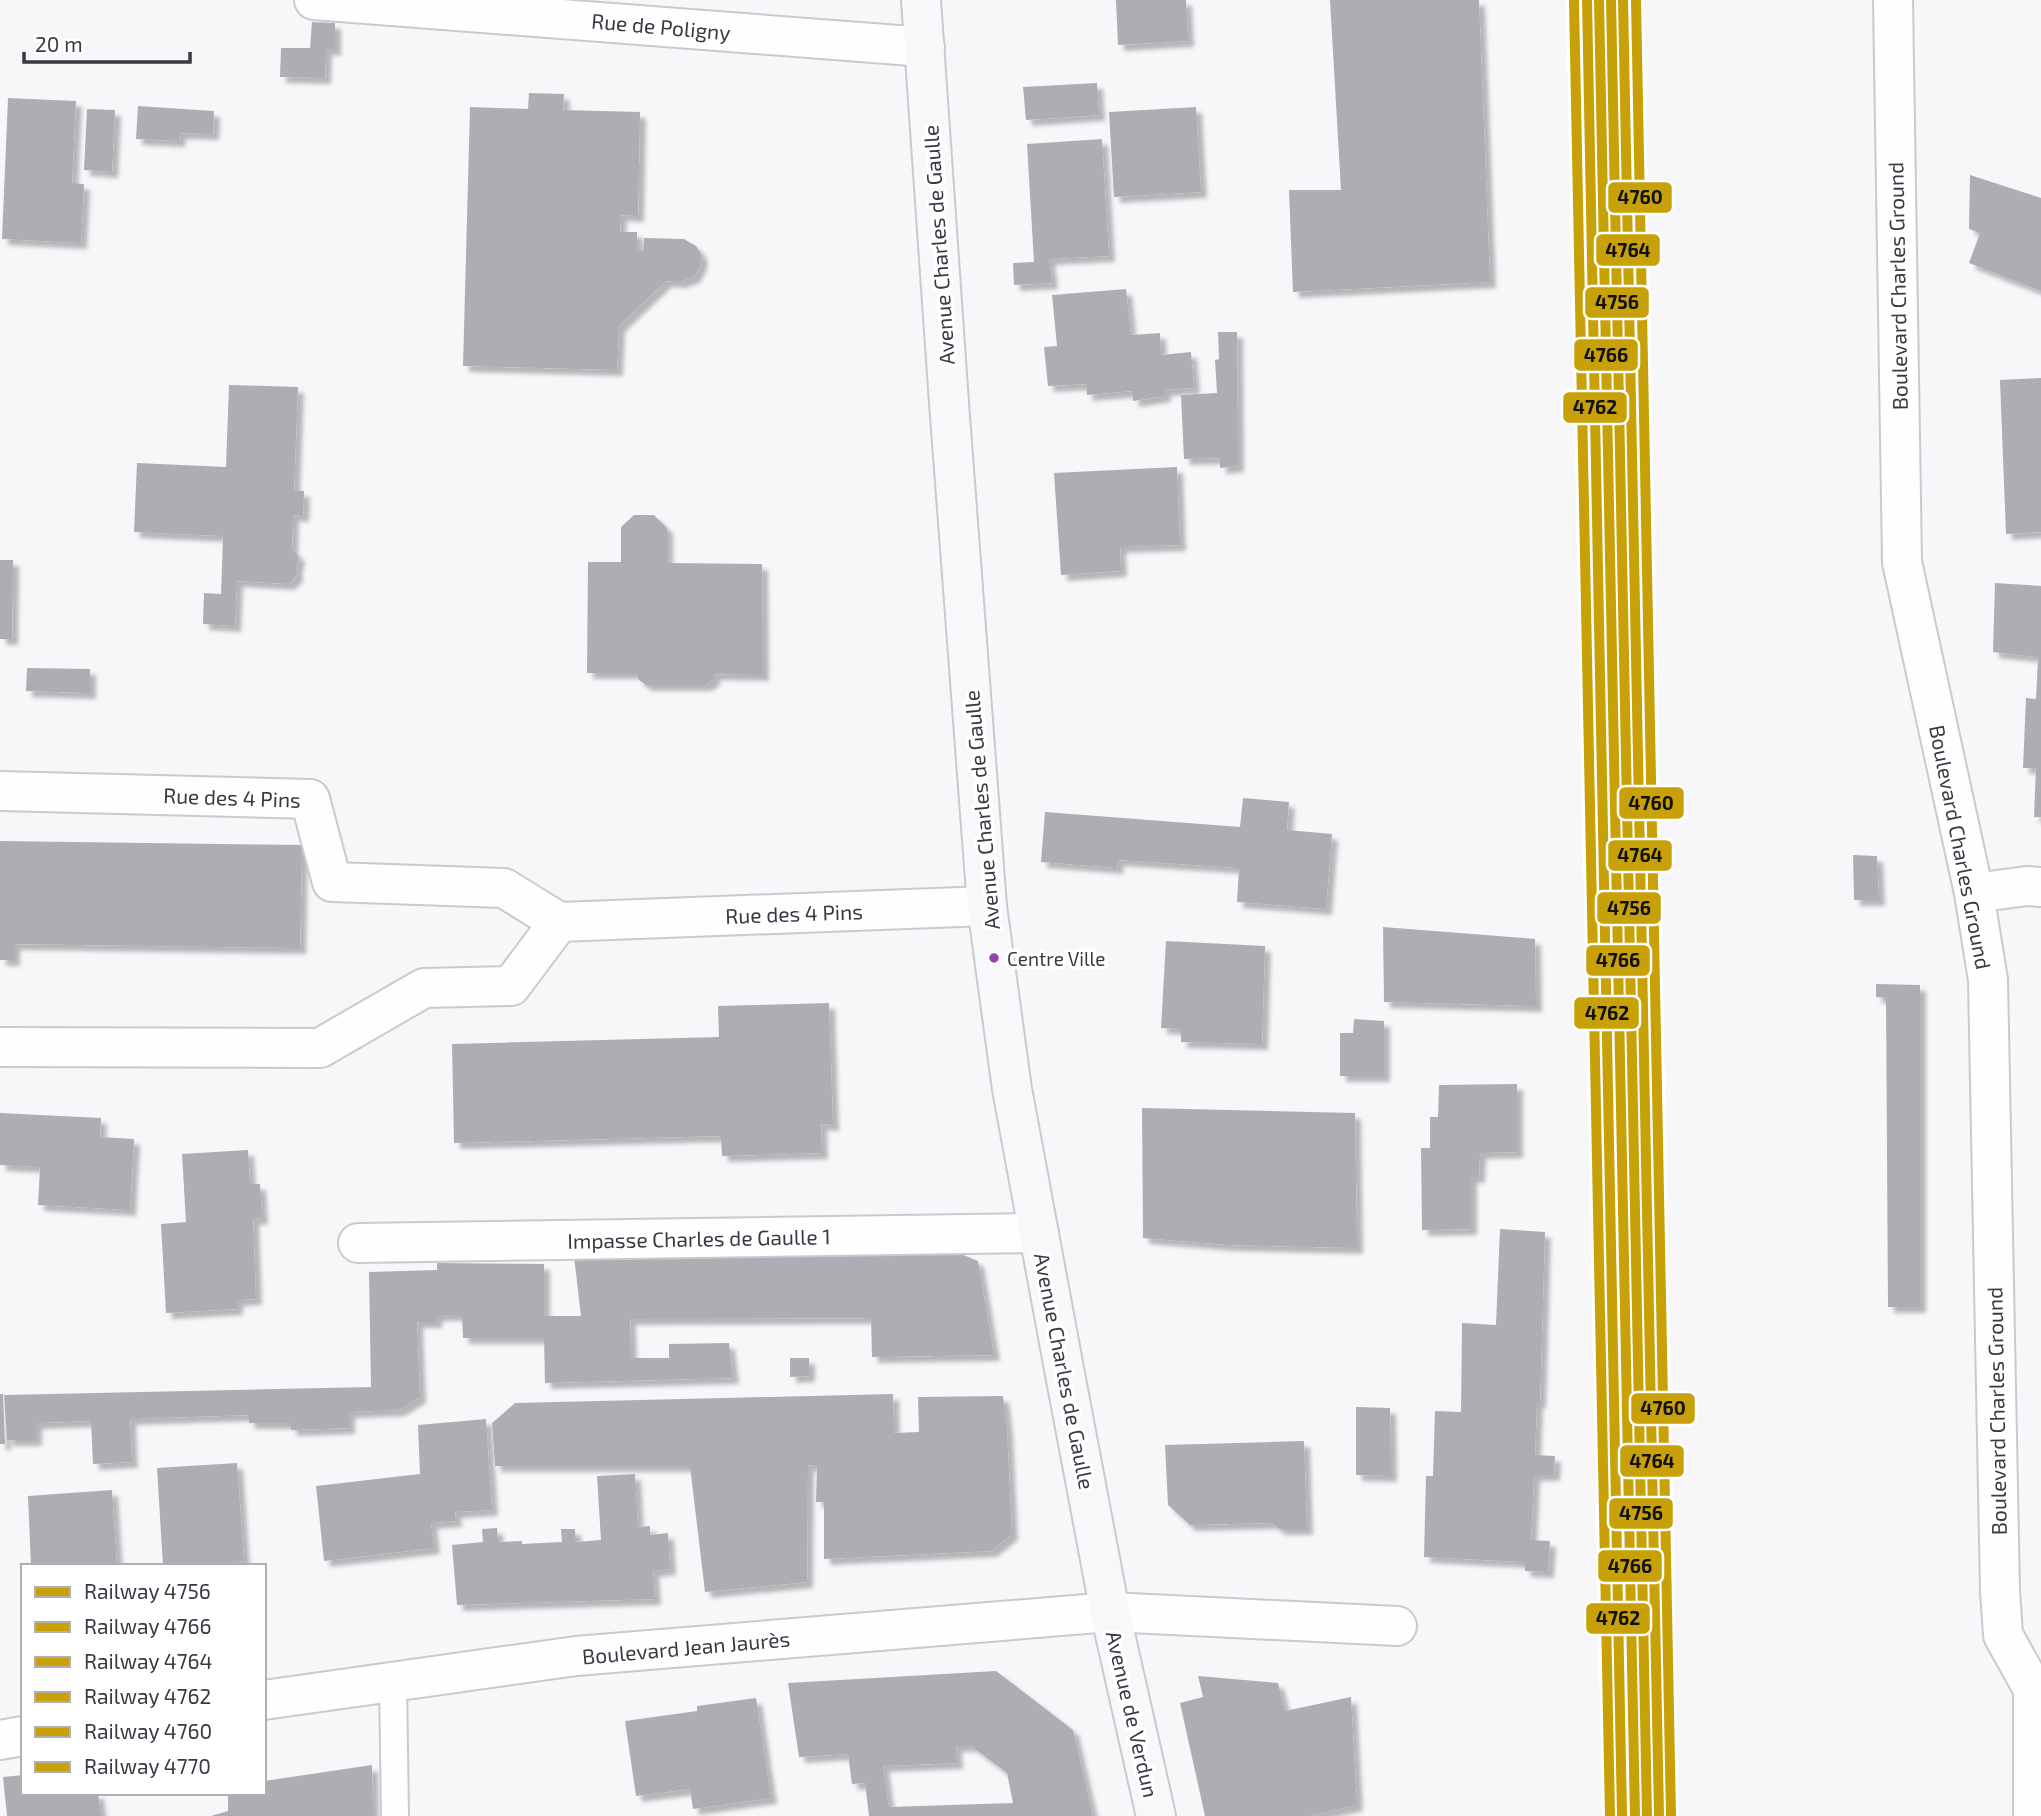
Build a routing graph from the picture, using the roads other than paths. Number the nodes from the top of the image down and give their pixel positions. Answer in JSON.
{"nodes":[{"id":1,"x":314,"y":0,"type":"edge"},
{"id":2,"x":921,"y":0,"type":"edge"},
{"id":3,"x":1892,"y":0,"type":"edge"},
{"id":4,"x":361,"y":2,"type":"edge"},
{"id":5,"x":925,"y":47,"type":"junction"},
{"id":6,"x":0,"y":791,"type":"edge"},
{"id":7,"x":2041,"y":887,"type":"edge"},
{"id":8,"x":1973,"y":893,"type":"junction"},
{"id":9,"x":987,"y":906,"type":"junction"},
{"id":10,"x":559,"y":922,"type":"junction"},
{"id":11,"x":0,"y":1047,"type":"edge"},
{"id":12,"x":1039,"y":1233,"type":"junction"},
{"id":13,"x":358,"y":1243,"type":"dead end"},
{"id":14,"x":1110,"y":1612,"type":"junction"},
{"id":15,"x":1397,"y":1626,"type":"dead end"},
{"id":16,"x":393,"y":1681,"type":"junction"},
{"id":17,"x":2037,"y":1689,"type":"edge"},
{"id":18,"x":266,"y":1700,"type":"edge"},
{"id":19,"x":21,"y":1736,"type":"edge"},
{"id":20,"x":0,"y":1740,"type":"edge"},
{"id":21,"x":396,"y":1816,"type":"edge"},
{"id":22,"x":1156,"y":1816,"type":"edge"},
{"id":23,"x":2033,"y":1816,"type":"edge"}],
"edges":[{"from":1,"to":4,"type":"street","name":"Rue de Poligny"},
{"from":2,"to":5,"type":"main road","name":"Avenue Charles de Gaulle"},
{"from":3,"to":8,"type":"street","name":"Boulevard Charles Ground"},
{"from":4,"to":5,"type":"street","name":"Rue de Poligny"},
{"from":5,"to":9,"type":"main road","name":"Avenue Charles de Gaulle"},
{"from":6,"to":10,"type":"street","name":"Rue des 4 Pins"},
{"from":7,"to":8,"type":"street"},
{"from":8,"to":17,"type":"street","name":"Boulevard Charles Ground"},
{"from":9,"to":10,"type":"street","name":"Rue des 4 Pins"},
{"from":9,"to":12,"type":"main road","name":"Avenue Charles de Gaulle"},
{"from":10,"to":11,"type":"street"},
{"from":12,"to":13,"type":"street","name":"Impasse Charles de Gaulle 1"},
{"from":12,"to":14,"type":"main road","name":"Avenue Charles de Gaulle"},
{"from":14,"to":15,"type":"street","name":"Boulevard Jean Jaurès"},
{"from":14,"to":16,"type":"street","name":"Boulevard Jean Jaurès"},
{"from":14,"to":22,"type":"main road","name":"Avenue de Verdun"},
{"from":16,"to":18,"type":"street","name":"Boulevard Jean Jaurès"},
{"from":16,"to":21,"type":"lane"},
{"from":17,"to":23,"type":"street"},
{"from":19,"to":20,"type":"street"}]}
